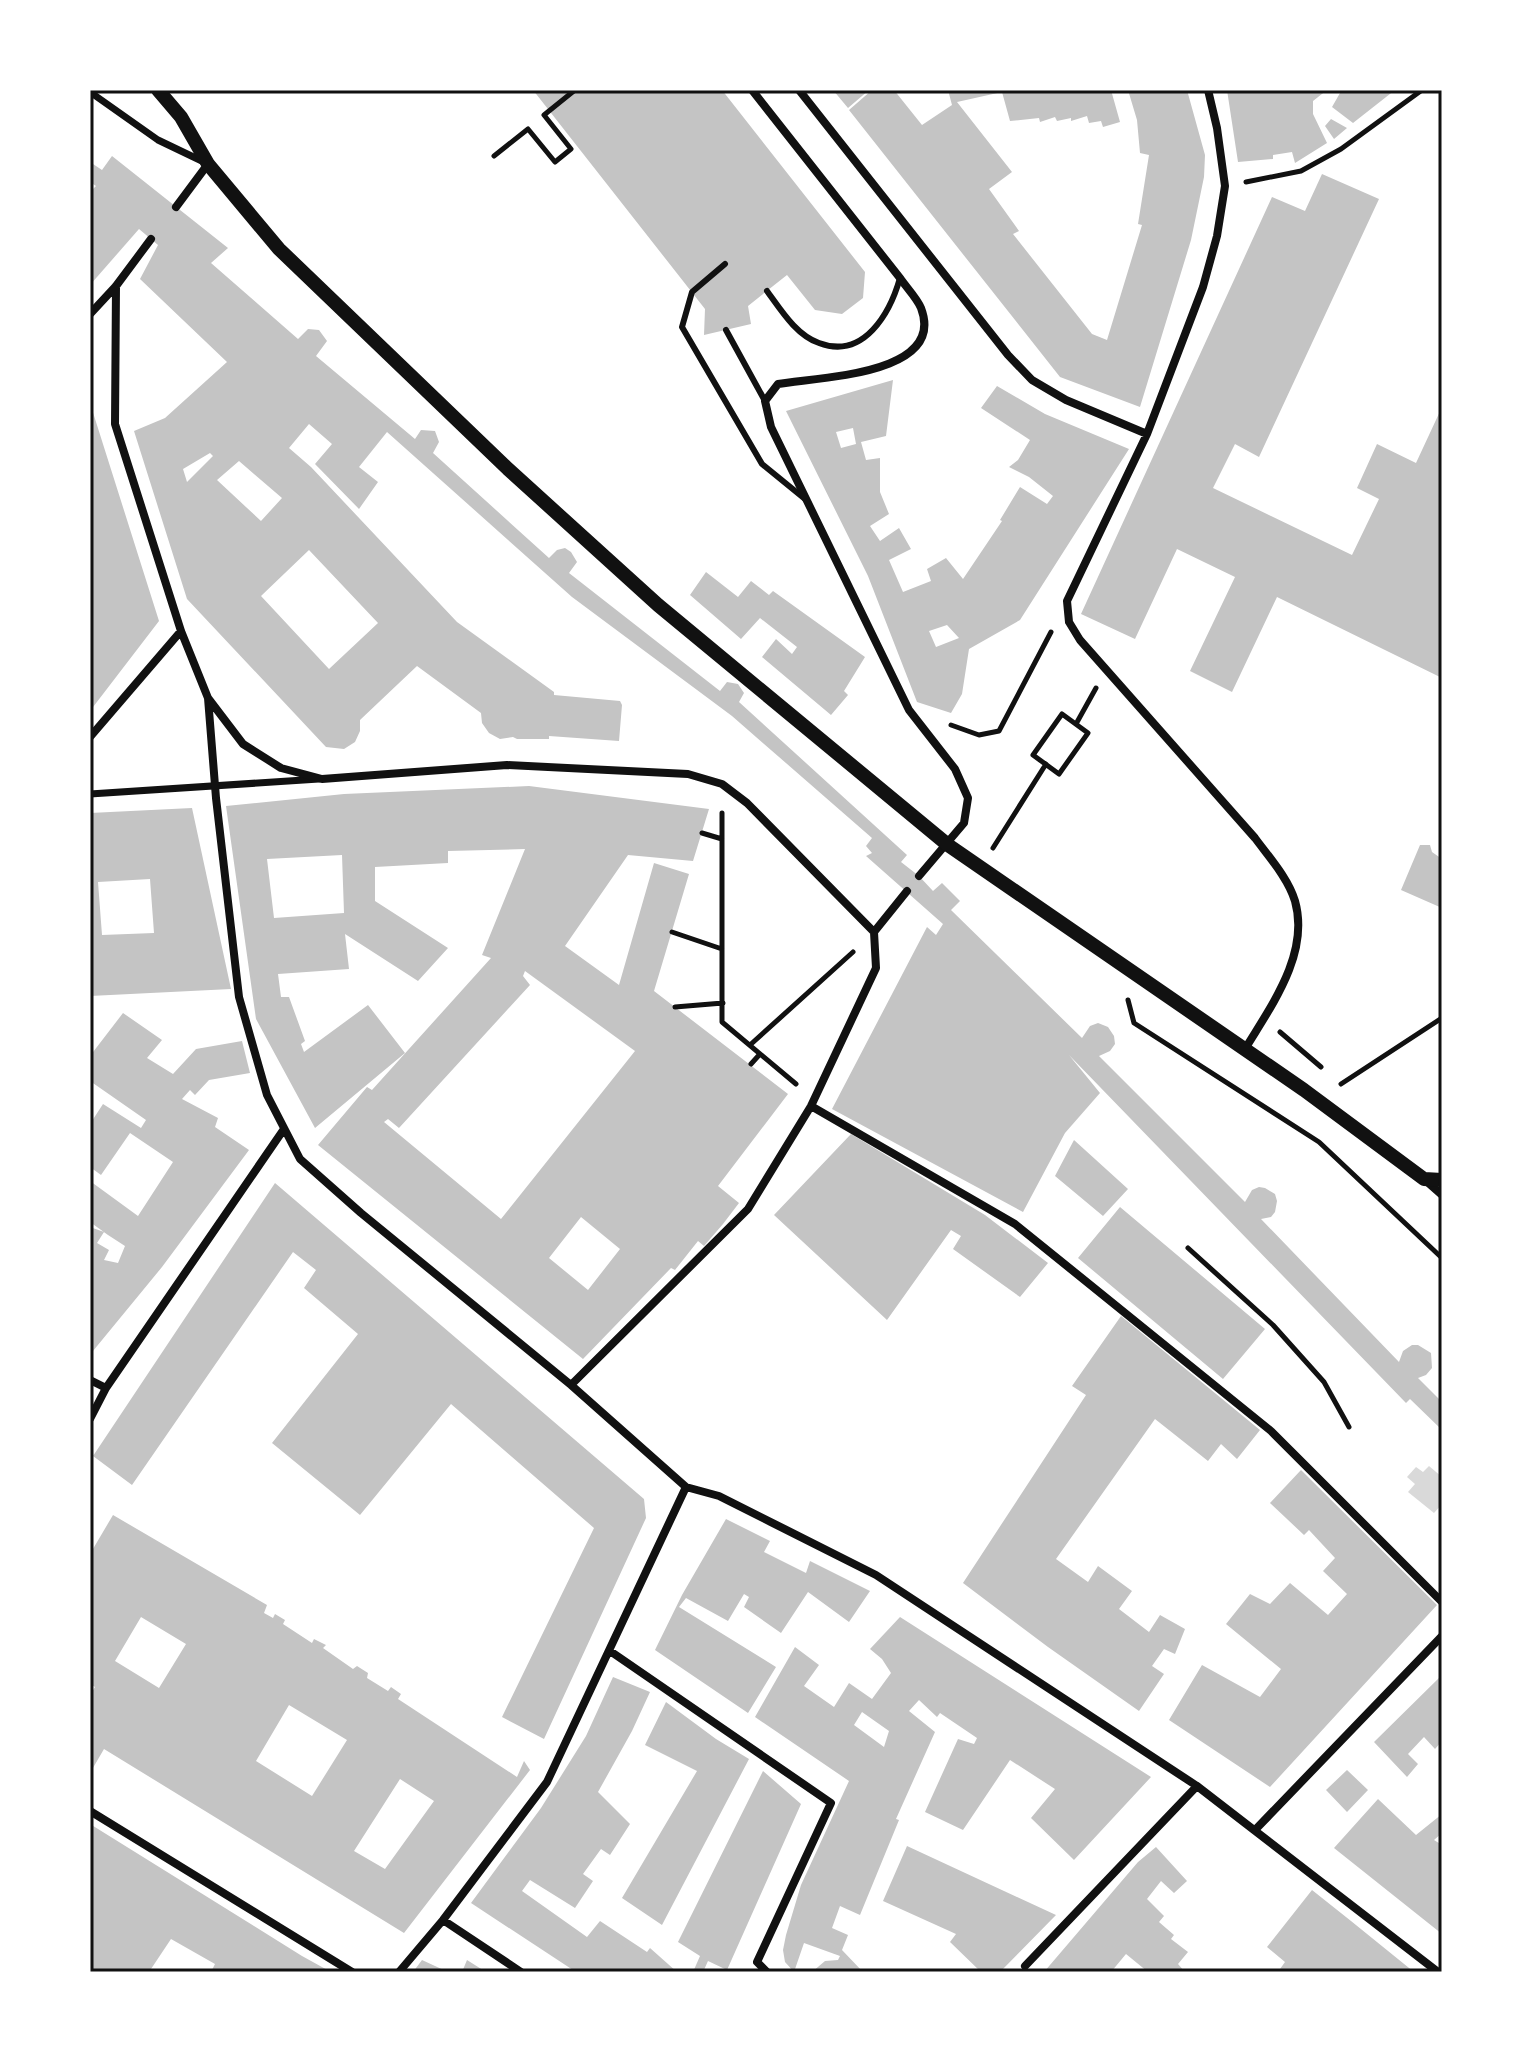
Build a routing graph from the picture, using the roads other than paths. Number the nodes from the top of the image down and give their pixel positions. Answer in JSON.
{"nodes":[{"id":1,"x":158,"y":90,"type":"edge"},
{"id":2,"x":752,"y":90,"type":"edge"},
{"id":3,"x":799,"y":90,"type":"edge"},
{"id":4,"x":1208,"y":90,"type":"edge"},
{"id":5,"x":90,"y":92,"type":"edge"},
{"id":6,"x":208,"y":164,"type":"junction"},
{"id":7,"x":176,"y":207,"type":"dead end"},
{"id":8,"x":151,"y":239,"type":"dead end"},
{"id":9,"x":725,"y":264,"type":"dead end"},
{"id":10,"x":900,"y":278,"type":"junction"},
{"id":11,"x":116,"y":286,"type":"junction"},
{"id":12,"x":767,"y":291,"type":"dead end"},
{"id":13,"x":90,"y":314,"type":"edge"},
{"id":14,"x":726,"y":330,"type":"dead end"},
{"id":15,"x":765,"y":401,"type":"junction"},
{"id":16,"x":1147,"y":434,"type":"junction"},
{"id":17,"x":805,"y":499,"type":"junction"},
{"id":18,"x":181,"y":631,"type":"junction"},
{"id":19,"x":208,"y":698,"type":"junction"},
{"id":20,"x":90,"y":737,"type":"edge"},
{"id":21,"x":322,"y":779,"type":"junction"},
{"id":22,"x":215,"y":786,"type":"junction"},
{"id":23,"x":90,"y":794,"type":"edge"},
{"id":24,"x":948,"y":845,"type":"junction"},
{"id":25,"x":919,"y":876,"type":"dead end"},
{"id":26,"x":907,"y":891,"type":"dead end"},
{"id":27,"x":874,"y":932,"type":"junction"},
{"id":28,"x":1245,"y":1049,"type":"junction"},
{"id":29,"x":811,"y":1106,"type":"junction"},
{"id":30,"x":284,"y":1129,"type":"junction"},
{"id":31,"x":1424,"y":1179,"type":"junction"},
{"id":32,"x":1442,"y":1180,"type":"edge"},
{"id":33,"x":1442,"y":1195,"type":"edge"},
{"id":34,"x":90,"y":1380,"type":"edge"},
{"id":35,"x":571,"y":1385,"type":"junction"},
{"id":36,"x":106,"y":1388,"type":"junction"},
{"id":37,"x":90,"y":1419,"type":"edge"},
{"id":38,"x":686,"y":1487,"type":"junction"},
{"id":39,"x":1442,"y":1602,"type":"edge"},
{"id":40,"x":1442,"y":1636,"type":"edge"},
{"id":41,"x":610,"y":1651,"type":"junction"},
{"id":42,"x":1197,"y":1786,"type":"junction"},
{"id":43,"x":90,"y":1811,"type":"edge"},
{"id":44,"x":1255,"y":1830,"type":"junction"},
{"id":45,"x":443,"y":1920,"type":"junction"},
{"id":46,"x":1025,"y":1966,"type":"dead end"},
{"id":47,"x":352,"y":1972,"type":"edge"},
{"id":48,"x":399,"y":1972,"type":"edge"},
{"id":49,"x":521,"y":1972,"type":"edge"},
{"id":50,"x":767,"y":1972,"type":"edge"},
{"id":51,"x":1438,"y":1972,"type":"edge"}],
"edges":[{"from":1,"to":6,"type":"street"},
{"from":2,"to":10,"type":"street"},
{"from":3,"to":16,"type":"street"},
{"from":4,"to":16,"type":"street"},
{"from":5,"to":6,"type":"street"},
{"from":6,"to":7,"type":"street"},
{"from":6,"to":24,"type":"street"},
{"from":8,"to":11,"type":"street"},
{"from":9,"to":17,"type":"lane"},
{"from":10,"to":12,"type":"lane"},
{"from":10,"to":15,"type":"street"},
{"from":11,"to":13,"type":"street"},
{"from":11,"to":18,"type":"street"},
{"from":14,"to":15,"type":"lane"},
{"from":15,"to":17,"type":"street"},
{"from":16,"to":28,"type":"street"},
{"from":17,"to":24,"type":"street"},
{"from":18,"to":19,"type":"street"},
{"from":18,"to":20,"type":"street"},
{"from":19,"to":21,"type":"street"},
{"from":19,"to":22,"type":"street"},
{"from":21,"to":22,"type":"street"},
{"from":21,"to":27,"type":"street"},
{"from":22,"to":23,"type":"street"},
{"from":22,"to":30,"type":"street"},
{"from":24,"to":25,"type":"street"},
{"from":24,"to":28,"type":"street"},
{"from":26,"to":27,"type":"street"},
{"from":27,"to":29,"type":"street"},
{"from":28,"to":31,"type":"street"},
{"from":29,"to":35,"type":"street"},
{"from":29,"to":39,"type":"street"},
{"from":30,"to":35,"type":"street"},
{"from":30,"to":36,"type":"street"},
{"from":31,"to":32,"type":"street"},
{"from":31,"to":33,"type":"street"},
{"from":34,"to":36,"type":"street"},
{"from":35,"to":38,"type":"street"},
{"from":36,"to":37,"type":"street"},
{"from":38,"to":41,"type":"street"},
{"from":38,"to":42,"type":"street"},
{"from":40,"to":44,"type":"street"},
{"from":41,"to":45,"type":"street"},
{"from":41,"to":50,"type":"street"},
{"from":42,"to":44,"type":"street"},
{"from":42,"to":46,"type":"street"},
{"from":43,"to":47,"type":"street"},
{"from":44,"to":51,"type":"street"},
{"from":45,"to":48,"type":"street"},
{"from":45,"to":49,"type":"street"}]}
